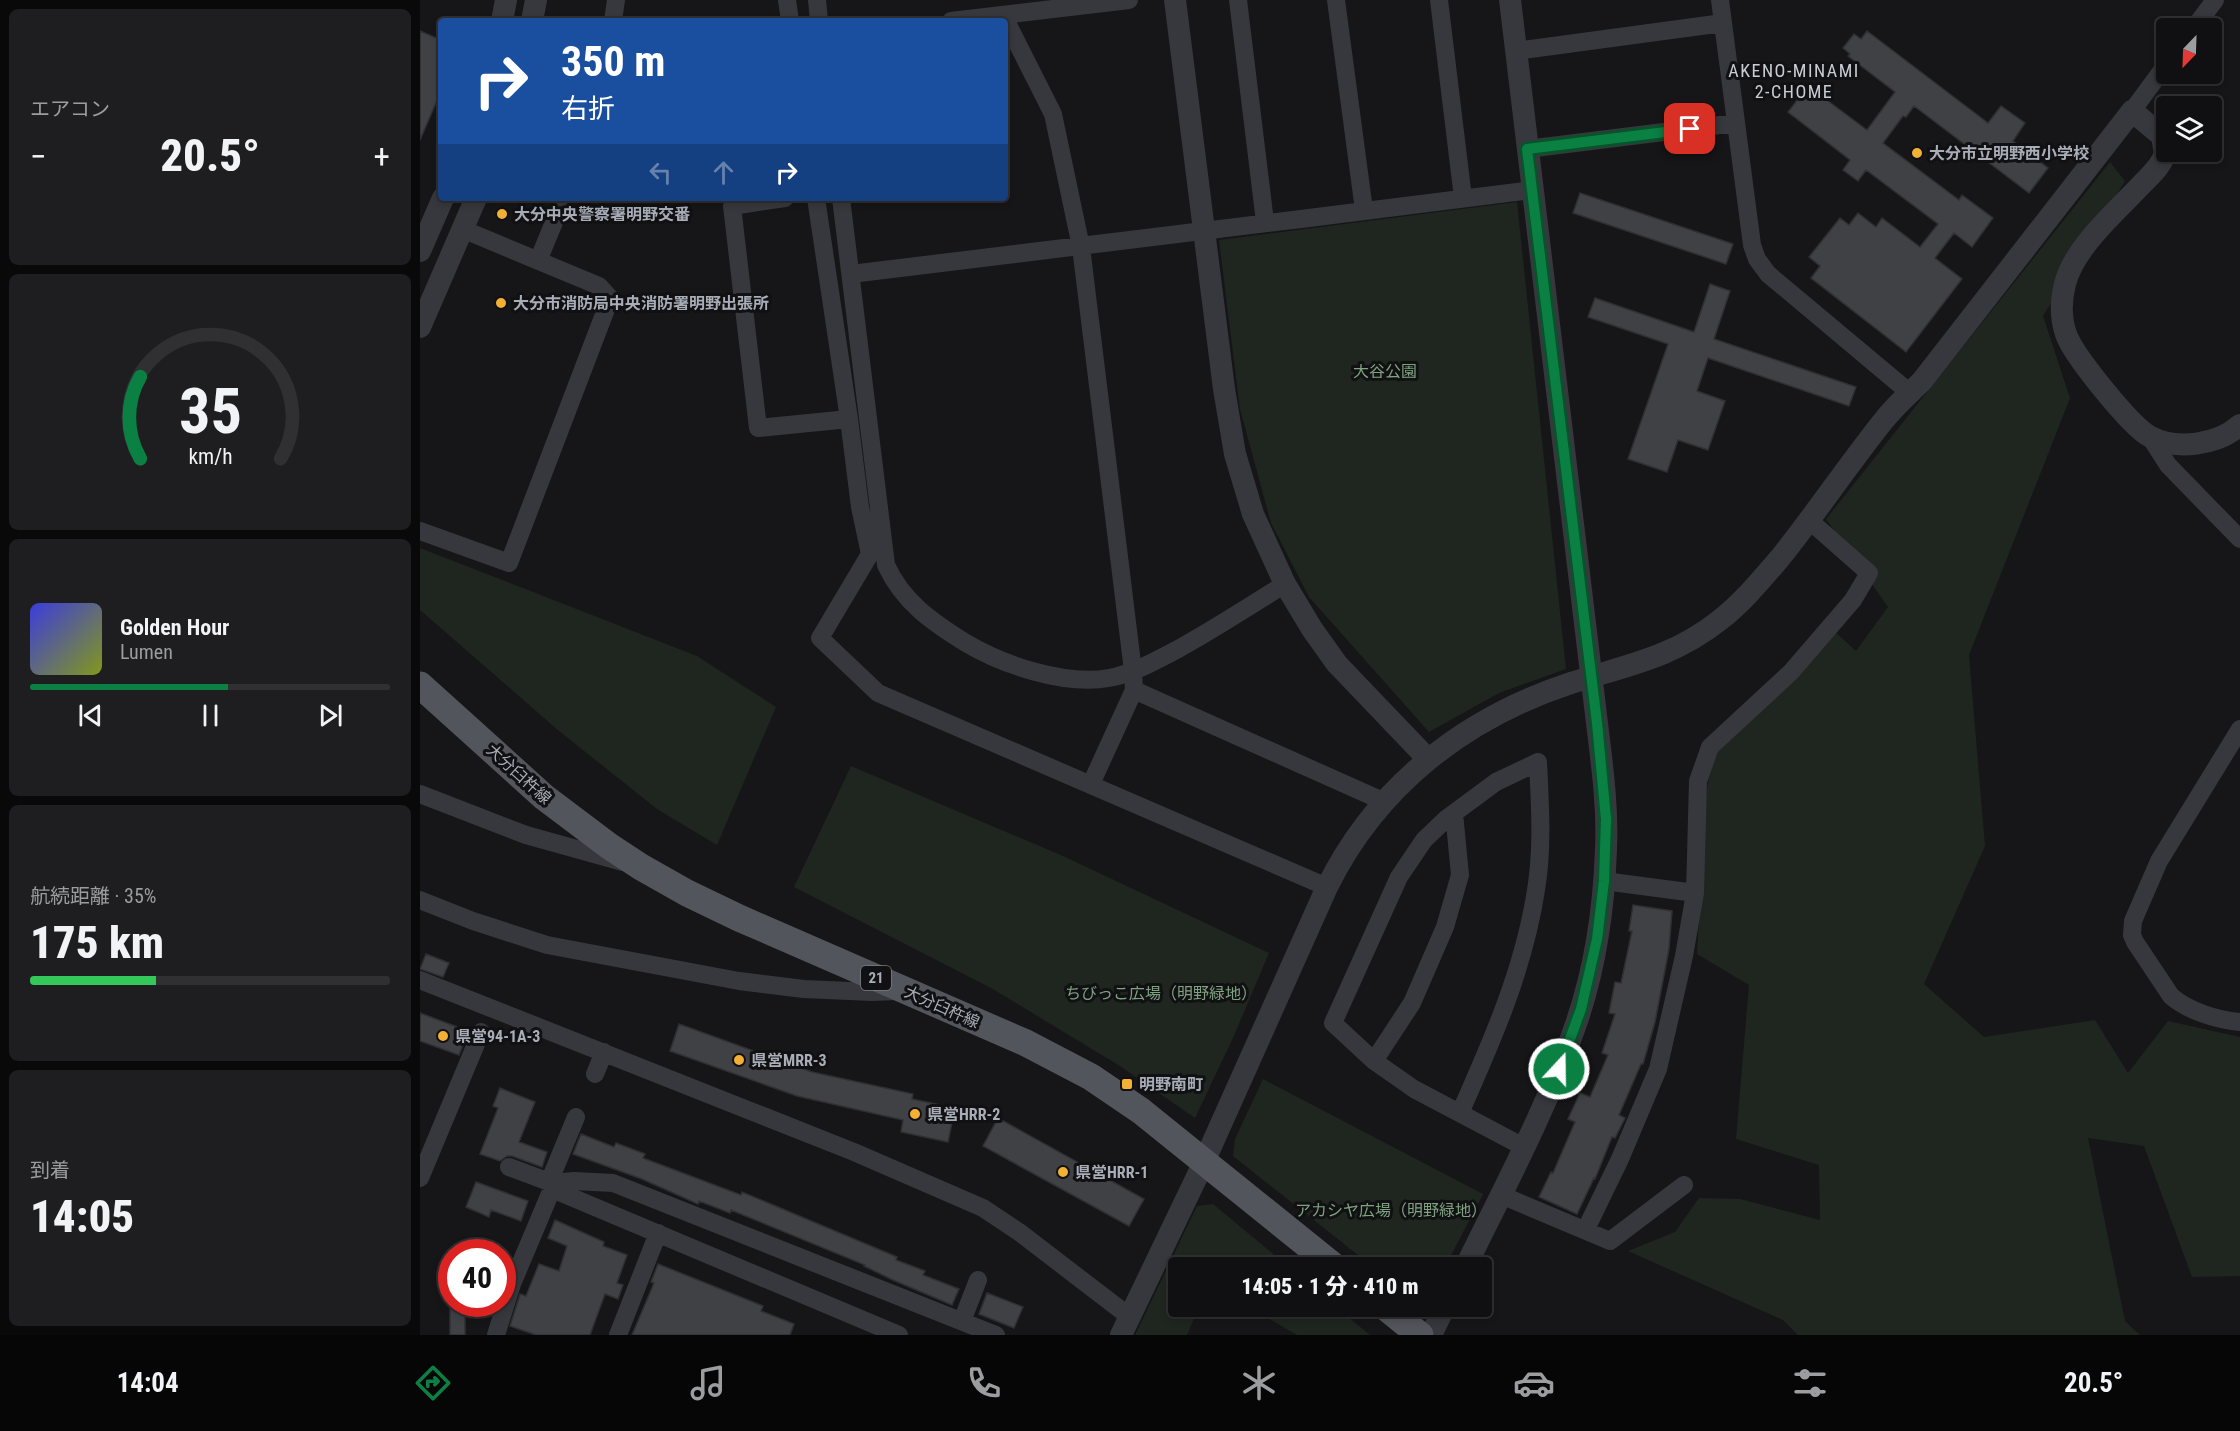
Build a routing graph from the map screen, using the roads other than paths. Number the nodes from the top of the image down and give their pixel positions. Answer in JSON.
{"nodes":[{"id":1,"x":506,"y":0,"type":"edge"},
{"id":2,"x":536,"y":0,"type":"edge"},
{"id":3,"x":616,"y":0,"type":"edge"},
{"id":4,"x":787,"y":0,"type":"edge"},
{"id":5,"x":817,"y":0,"type":"edge"},
{"id":6,"x":1129,"y":0,"type":"edge"},
{"id":7,"x":1175,"y":0,"type":"edge"},
{"id":8,"x":1238,"y":0,"type":"edge"},
{"id":9,"x":1336,"y":0,"type":"edge"},
{"id":10,"x":1439,"y":0,"type":"edge"},
{"id":11,"x":1510,"y":0,"type":"edge"},
{"id":12,"x":1720,"y":0,"type":"edge"},
{"id":13,"x":2215,"y":0,"type":"edge"},
{"id":14,"x":1033,"y":6,"type":"edge"},
{"id":15,"x":1003,"y":15,"type":"junction"},
{"id":16,"x":503,"y":18,"type":"edge"},
{"id":17,"x":533,"y":18,"type":"edge"},
{"id":18,"x":614,"y":18,"type":"edge"},
{"id":19,"x":790,"y":18,"type":"edge"},
{"id":20,"x":819,"y":18,"type":"edge"},
{"id":21,"x":977,"y":18,"type":"edge"},
{"id":22,"x":1005,"y":18,"type":"edge"},
{"id":23,"x":2202,"y":18,"type":"edge"},
{"id":24,"x":1723,"y":23,"type":"junction"},
{"id":25,"x":1008,"y":25,"type":"edge"},
{"id":26,"x":1516,"y":51,"type":"junction"},
{"id":27,"x":2156,"y":79,"type":"edge"},
{"id":28,"x":2132,"y":111,"type":"junction"},
{"id":29,"x":1736,"y":123,"type":"junction"},
{"id":30,"x":1527,"y":149,"type":"junction"},
{"id":31,"x":1532,"y":190,"type":"junction"},
{"id":32,"x":1463,"y":198,"type":"junction"},
{"id":33,"x":441,"y":201,"type":"edge"},
{"id":34,"x":475,"y":201,"type":"edge"},
{"id":35,"x":563,"y":201,"type":"edge"},
{"id":36,"x":765,"y":201,"type":"edge"},
{"id":37,"x":816,"y":201,"type":"edge"},
{"id":38,"x":841,"y":201,"type":"edge"},
{"id":39,"x":1364,"y":210,"type":"junction"},
{"id":40,"x":1265,"y":222,"type":"junction"},
{"id":41,"x":462,"y":229,"type":"junction"},
{"id":42,"x":1204,"y":230,"type":"junction"},
{"id":43,"x":1081,"y":247,"type":"junction"},
{"id":44,"x":420,"y":251,"type":"edge"},
{"id":45,"x":538,"y":261,"type":"junction"},
{"id":46,"x":851,"y":274,"type":"junction"},
{"id":47,"x":420,"y":327,"type":"edge"},
{"id":48,"x":1910,"y":393,"type":"junction"},
{"id":49,"x":849,"y":419,"type":"junction"},
{"id":50,"x":2240,"y":425,"type":"edge"},
{"id":51,"x":2150,"y":437,"type":"junction"},
{"id":52,"x":1810,"y":521,"type":"junction"},
{"id":53,"x":420,"y":531,"type":"edge"},
{"id":54,"x":2240,"y":539,"type":"edge"},
{"id":55,"x":877,"y":553,"type":"junction"},
{"id":56,"x":1285,"y":584,"type":"junction"},
{"id":57,"x":1133,"y":671,"type":"junction"},
{"id":58,"x":1590,"y":677,"type":"junction"},
{"id":59,"x":420,"y":685,"type":"edge"},
{"id":60,"x":1134,"y":690,"type":"junction"},
{"id":61,"x":2240,"y":729,"type":"edge"},
{"id":62,"x":1428,"y":758,"type":"junction"},
{"id":63,"x":1091,"y":784,"type":"junction"},
{"id":64,"x":420,"y":794,"type":"edge"},
{"id":65,"x":1385,"y":802,"type":"junction"},
{"id":66,"x":1454,"y":813,"type":"junction"},
{"id":67,"x":641,"y":867,"type":"junction"},
{"id":68,"x":1604,"y":881,"type":"junction"},
{"id":69,"x":1327,"y":887,"type":"junction"},
{"id":70,"x":1695,"y":893,"type":"junction"},
{"id":71,"x":420,"y":900,"type":"edge"},
{"id":72,"x":420,"y":980,"type":"edge"},
{"id":73,"x":914,"y":994,"type":"junction"},
{"id":74,"x":2240,"y":1022,"type":"edge"},
{"id":75,"x":481,"y":1032,"type":"dead end"},
{"id":76,"x":604,"y":1052,"type":"junction"},
{"id":77,"x":1374,"y":1061,"type":"junction"},
{"id":78,"x":595,"y":1074,"type":"dead end"},
{"id":79,"x":1460,"y":1113,"type":"junction"},
{"id":80,"x":576,"y":1117,"type":"dead end"},
{"id":81,"x":1524,"y":1147,"type":"junction"},
{"id":82,"x":1204,"y":1162,"type":"junction"},
{"id":83,"x":509,"y":1167,"type":"dead end"},
{"id":84,"x":420,"y":1178,"type":"edge"},
{"id":85,"x":1684,"y":1185,"type":"dead end"},
{"id":86,"x":552,"y":1186,"type":"junction"},
{"id":87,"x":1501,"y":1195,"type":"junction"},
{"id":88,"x":1586,"y":1229,"type":"junction"},
{"id":89,"x":658,"y":1233,"type":"junction"},
{"id":90,"x":1322,"y":1257,"type":"edge"},
{"id":91,"x":1470,"y":1257,"type":"edge"},
{"id":92,"x":978,"y":1280,"type":"dead end"},
{"id":93,"x":1415,"y":1317,"type":"edge"},
{"id":94,"x":962,"y":1321,"type":"junction"},
{"id":95,"x":1434,"y":1324,"type":"edge"},
{"id":96,"x":1125,"y":1326,"type":"edge"},
{"id":97,"x":496,"y":1335,"type":"edge"},
{"id":98,"x":619,"y":1335,"type":"edge"},
{"id":99,"x":898,"y":1335,"type":"edge"},
{"id":100,"x":996,"y":1335,"type":"edge"}],
"edges":[{"from":1,"to":16,"type":"street"},
{"from":2,"to":17,"type":"street"},
{"from":3,"to":18,"type":"street"},
{"from":4,"to":19,"type":"street"},
{"from":5,"to":20,"type":"street"},
{"from":6,"to":14,"type":"street"},
{"from":7,"to":42,"type":"street"},
{"from":8,"to":40,"type":"street"},
{"from":9,"to":39,"type":"street"},
{"from":10,"to":32,"type":"street"},
{"from":11,"to":26,"type":"street"},
{"from":12,"to":24,"type":"street"},
{"from":13,"to":23,"type":"street"},
{"from":14,"to":15,"type":"street"},
{"from":15,"to":21,"type":"street"},
{"from":15,"to":22,"type":"street"},
{"from":24,"to":26,"type":"street"},
{"from":24,"to":29,"type":"street"},
{"from":25,"to":43,"type":"street"},
{"from":26,"to":30,"type":"street"},
{"from":27,"to":28,"type":"street"},
{"from":28,"to":48,"type":"street"},
{"from":28,"to":51,"type":"street"},
{"from":29,"to":30,"type":"street"},
{"from":29,"to":48,"type":"street"},
{"from":30,"to":31,"type":"street"},
{"from":31,"to":32,"type":"street"},
{"from":31,"to":58,"type":"street"},
{"from":32,"to":39,"type":"street"},
{"from":33,"to":44,"type":"street"},
{"from":34,"to":41,"type":"street"},
{"from":35,"to":45,"type":"street"},
{"from":36,"to":49,"type":"street"},
{"from":37,"to":49,"type":"street"},
{"from":38,"to":46,"type":"street"},
{"from":39,"to":40,"type":"street"},
{"from":40,"to":42,"type":"street"},
{"from":41,"to":45,"type":"street"},
{"from":41,"to":47,"type":"street"},
{"from":42,"to":43,"type":"street"},
{"from":42,"to":56,"type":"street"},
{"from":43,"to":46,"type":"street"},
{"from":43,"to":57,"type":"street"},
{"from":45,"to":53,"type":"street"},
{"from":46,"to":55,"type":"street"},
{"from":48,"to":52,"type":"street"},
{"from":49,"to":55,"type":"street"},
{"from":50,"to":51,"type":"street"},
{"from":51,"to":54,"type":"street"},
{"from":52,"to":58,"type":"street"},
{"from":52,"to":70,"type":"street"},
{"from":55,"to":57,"type":"street"},
{"from":55,"to":63,"type":"street"},
{"from":56,"to":57,"type":"street"},
{"from":56,"to":62,"type":"street"},
{"from":57,"to":60,"type":"street"},
{"from":58,"to":62,"type":"street"},
{"from":58,"to":68,"type":"street"},
{"from":59,"to":67,"type":"main road","name":"大分臼杵線","number":"21"},
{"from":60,"to":63,"type":"street"},
{"from":60,"to":65,"type":"street"},
{"from":61,"to":74,"type":"street"},
{"from":62,"to":65,"type":"street"},
{"from":63,"to":69,"type":"street"},
{"from":64,"to":67,"type":"street"},
{"from":65,"to":69,"type":"street"},
{"from":66,"to":77,"type":"street"},
{"from":66,"to":77,"type":"street"},
{"from":66,"to":79,"type":"street"},
{"from":67,"to":73,"type":"main road","name":"大分臼杵線","number":"21"},
{"from":68,"to":70,"type":"street"},
{"from":68,"to":81,"type":"street"},
{"from":69,"to":82,"type":"street"},
{"from":70,"to":88,"type":"street"},
{"from":71,"to":73,"type":"street"},
{"from":72,"to":76,"type":"street"},
{"from":73,"to":82,"type":"main road","name":"大分臼杵線","number":"21"},
{"from":75,"to":84,"type":"street"},
{"from":76,"to":78,"type":"street"},
{"from":76,"to":96,"type":"street"},
{"from":77,"to":79,"type":"street"},
{"from":79,"to":81,"type":"street"},
{"from":80,"to":86,"type":"street"},
{"from":81,"to":87,"type":"street"},
{"from":82,"to":90,"type":"main road","name":"大分臼杵線","number":"21"},
{"from":82,"to":96,"type":"street"},
{"from":83,"to":86,"type":"street"},
{"from":85,"to":88,"type":"street"},
{"from":86,"to":89,"type":"street"},
{"from":86,"to":94,"type":"street"},
{"from":86,"to":97,"type":"street"},
{"from":87,"to":88,"type":"street"},
{"from":87,"to":91,"type":"street"},
{"from":89,"to":98,"type":"street"},
{"from":89,"to":99,"type":"street"},
{"from":92,"to":94,"type":"street"},
{"from":93,"to":95,"type":"main road"},
{"from":94,"to":100,"type":"street"}]}
